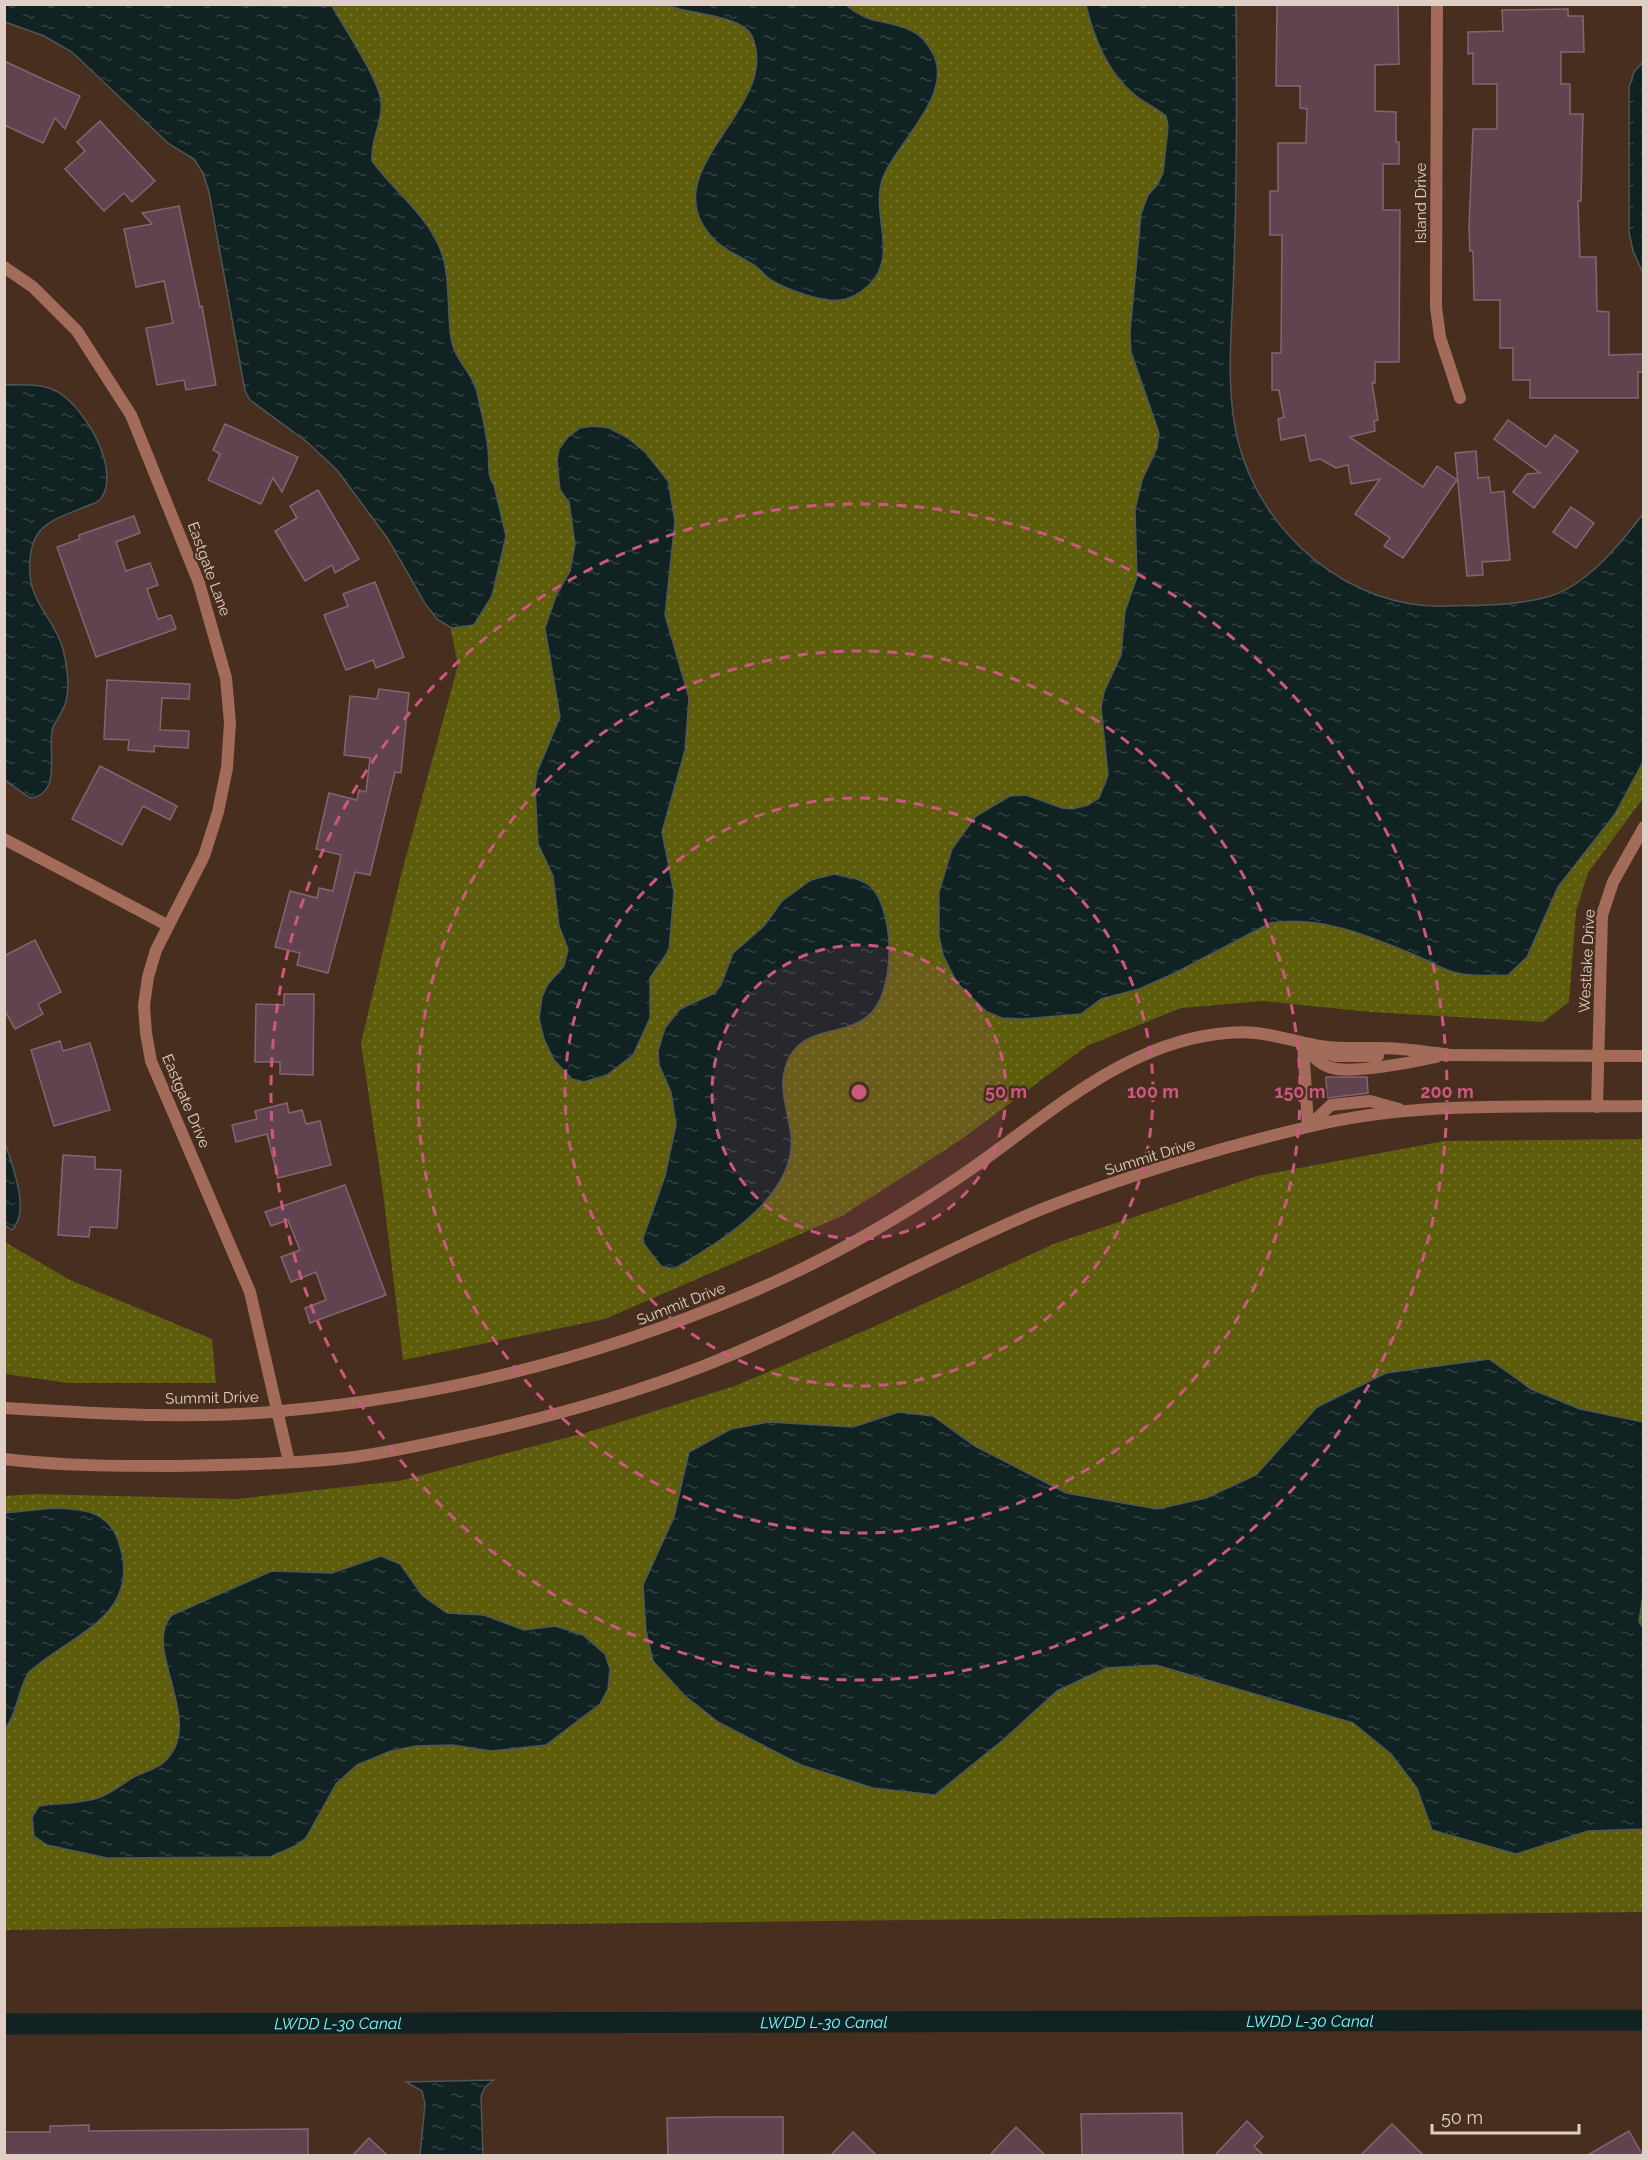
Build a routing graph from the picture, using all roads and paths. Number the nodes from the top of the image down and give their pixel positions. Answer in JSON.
{"nodes":[{"id":1,"x":1437,"y":4,"type":"edge"},
{"id":2,"x":4,"y":267,"type":"edge"},
{"id":3,"x":1460,"y":398,"type":"dead end"},
{"id":4,"x":1644,"y":827,"type":"edge"},
{"id":5,"x":4,"y":839,"type":"edge"},
{"id":6,"x":167,"y":925,"type":"junction"},
{"id":7,"x":1303,"y":1041,"type":"junction"},
{"id":8,"x":1598,"y":1056,"type":"junction"},
{"id":9,"x":1644,"y":1056,"type":"edge"},
{"id":10,"x":1644,"y":1106,"type":"edge"},
{"id":11,"x":1597,"y":1107,"type":"junction"},
{"id":12,"x":1308,"y":1126,"type":"junction"},
{"id":13,"x":4,"y":1408,"type":"edge"},
{"id":14,"x":277,"y":1412,"type":"junction"},
{"id":15,"x":4,"y":1459,"type":"edge"},
{"id":16,"x":289,"y":1462,"type":"junction"}],
"edges":[{"from":1,"to":3,"type":"street","name":"Island Drive"},
{"from":2,"to":6,"type":"street","name":"Eastgate Lane"},
{"from":4,"to":8,"type":"street","name":"Westlake Drive"},
{"from":5,"to":6,"type":"street"},
{"from":6,"to":14,"type":"street","name":"Eastgate Drive"},
{"from":7,"to":8,"type":"street","name":"Summit Drive"},
{"from":7,"to":12,"type":"street"},
{"from":7,"to":14,"type":"street","name":"Summit Drive"},
{"from":8,"to":9,"type":"street","name":"Summit Drive"},
{"from":8,"to":11,"type":"street","name":"Westlake Drive"},
{"from":10,"to":11,"type":"street","name":"Summit Drive"},
{"from":11,"to":12,"type":"street","name":"Summit Drive"},
{"from":12,"to":16,"type":"street","name":"Summit Drive"},
{"from":13,"to":14,"type":"street","name":"Summit Drive"},
{"from":14,"to":16,"type":"street","name":"Eastgate Drive"},
{"from":15,"to":16,"type":"street","name":"Summit Drive"}]}
